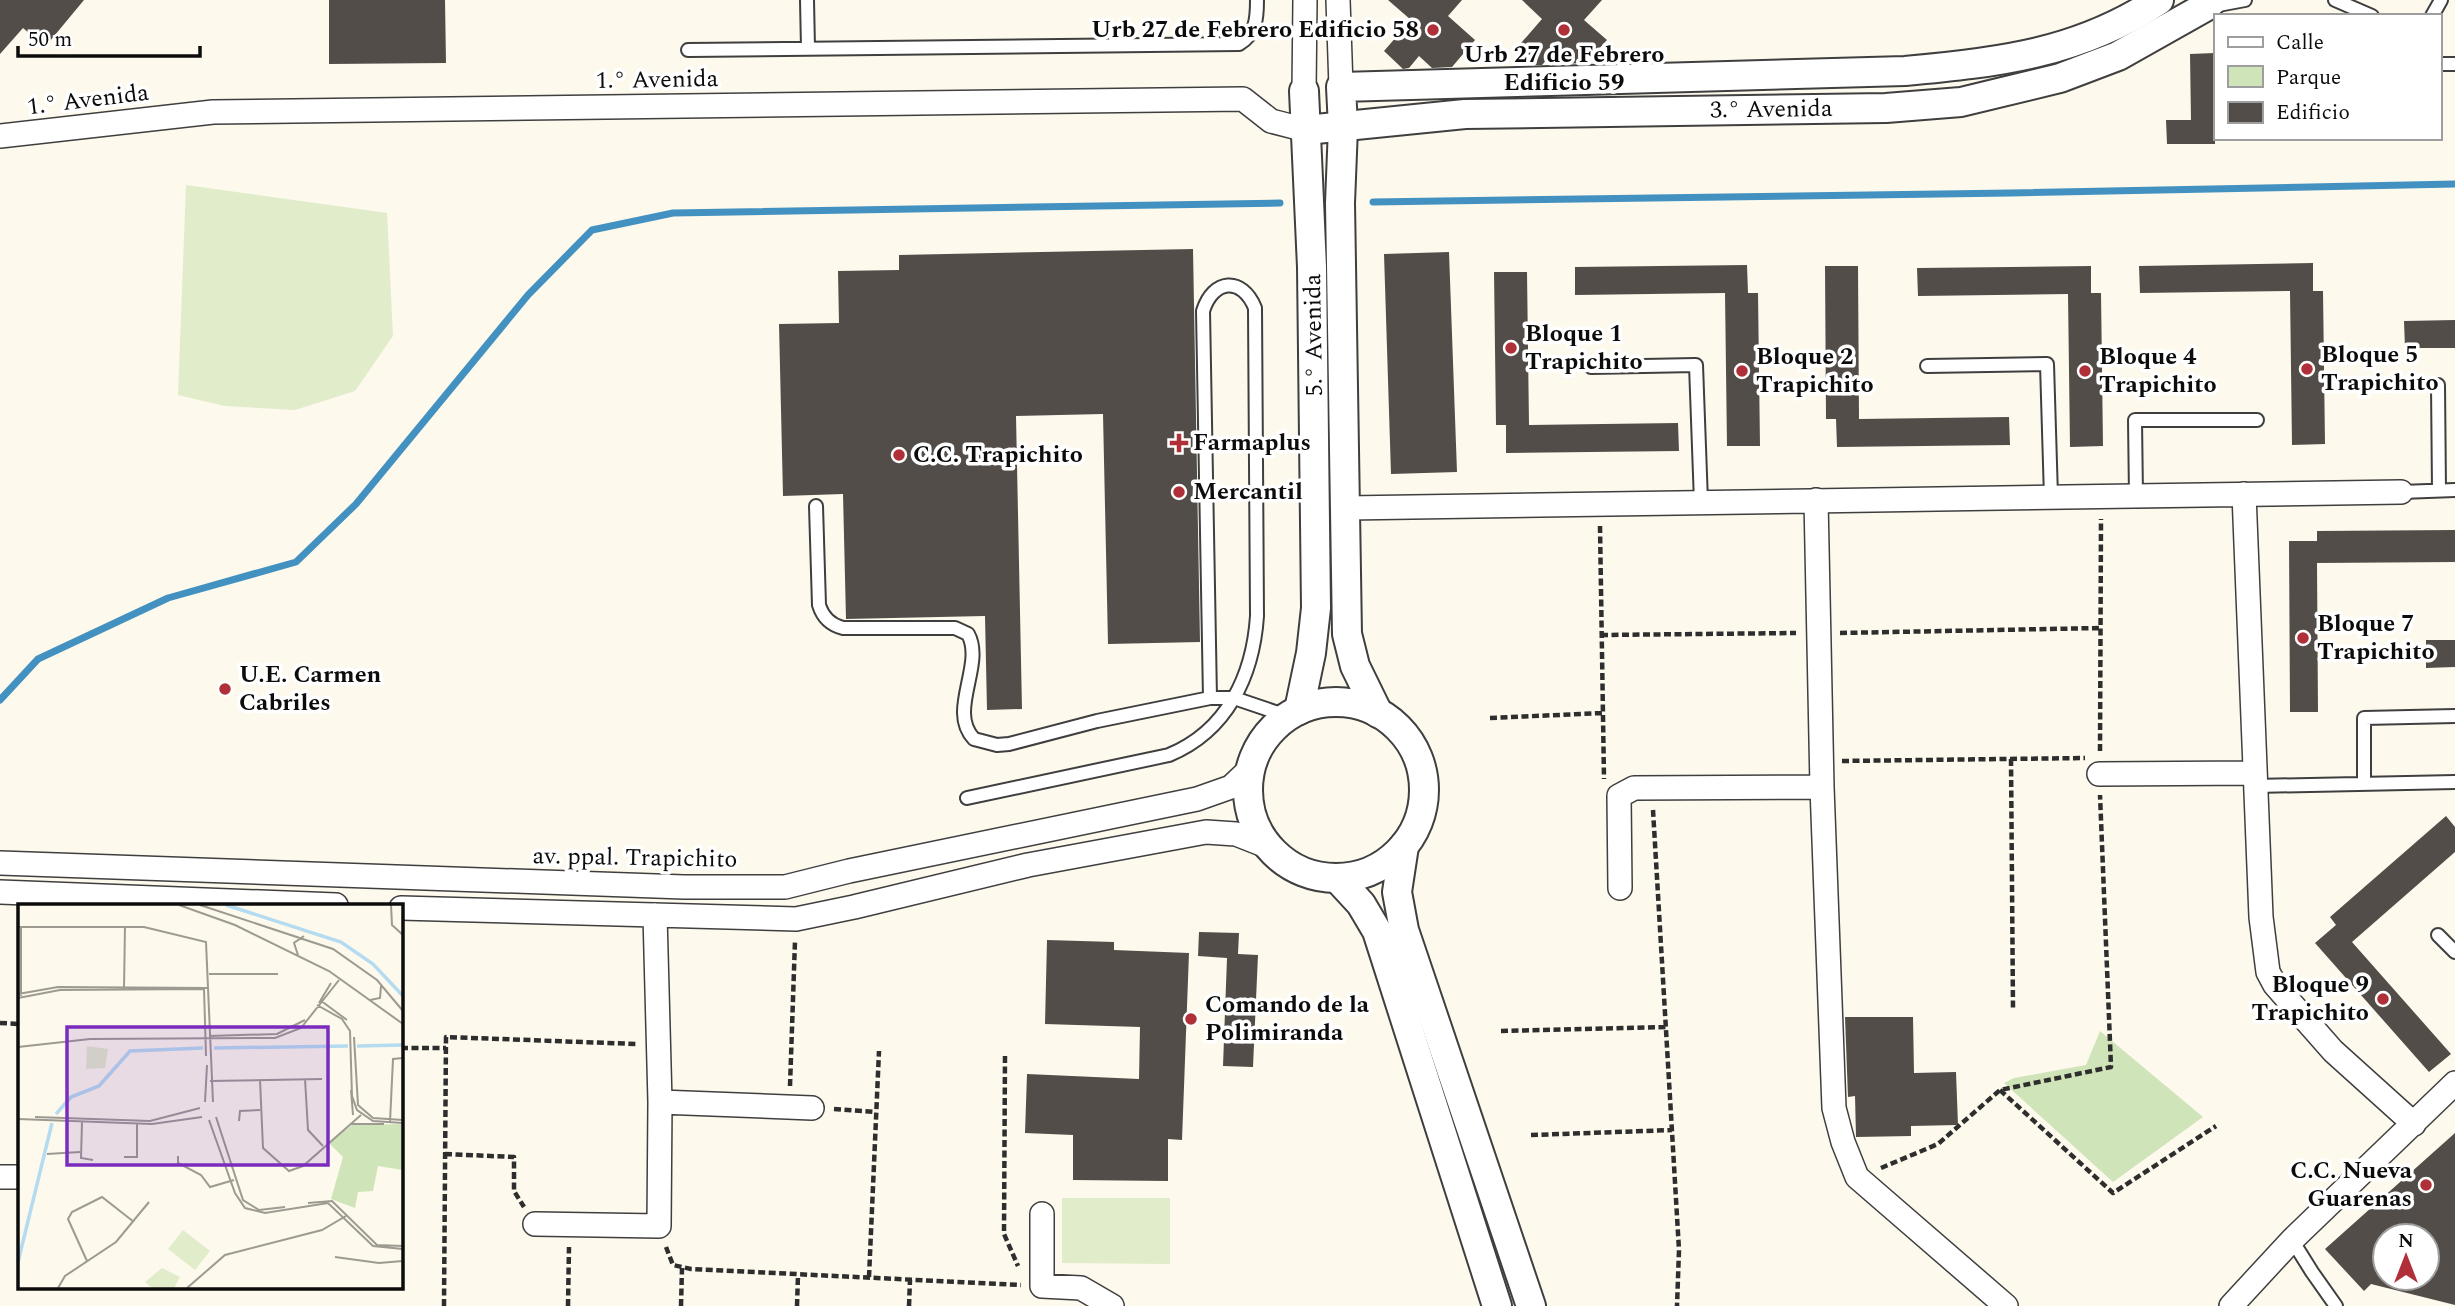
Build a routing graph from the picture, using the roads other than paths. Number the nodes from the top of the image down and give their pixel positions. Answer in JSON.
{"nodes":[{"id":1,"x":807,"y":0,"type":"edge"},
{"id":2,"x":1257,"y":0,"type":"edge"},
{"id":3,"x":1305,"y":0,"type":"edge"},
{"id":4,"x":1338,"y":0,"type":"edge"},
{"id":5,"x":2159,"y":0,"type":"edge"},
{"id":6,"x":2245,"y":0,"type":"edge"},
{"id":7,"x":2335,"y":0,"type":"edge"},
{"id":8,"x":2209,"y":3,"type":"edge"},
{"id":9,"x":2367,"y":14,"type":"edge"},
{"id":10,"x":808,"y":48,"type":"junction"},
{"id":11,"x":688,"y":50,"type":"dead end"},
{"id":12,"x":1341,"y":88,"type":"junction"},
{"id":13,"x":1304,"y":92,"type":"joint"},
{"id":14,"x":1343,"y":127,"type":"junction"},
{"id":15,"x":1306,"y":130,"type":"junction"},
{"id":16,"x":0,"y":136,"type":"edge"},
{"id":17,"x":1927,"y":366,"type":"dead end"},
{"id":18,"x":1591,"y":367,"type":"dead end"},
{"id":19,"x":2438,"y":385,"type":"dead end"},
{"id":20,"x":2257,"y":420,"type":"dead end"},
{"id":21,"x":2439,"y":490,"type":"junction"},
{"id":22,"x":2455,"y":490,"type":"edge"},
{"id":23,"x":2401,"y":492,"type":"joint"},
{"id":24,"x":2244,"y":494,"type":"junction"},
{"id":25,"x":2136,"y":496,"type":"junction"},
{"id":26,"x":2050,"y":497,"type":"junction"},
{"id":27,"x":1816,"y":500,"type":"junction"},
{"id":28,"x":1701,"y":502,"type":"junction"},
{"id":29,"x":816,"y":506,"type":"dead end"},
{"id":30,"x":1347,"y":508,"type":"junction"},
{"id":31,"x":1210,"y":698,"type":"junction"},
{"id":32,"x":1234,"y":698,"type":"junction"},
{"id":33,"x":1293,"y":713,"type":"junction"},
{"id":34,"x":1378,"y":713,"type":"junction"},
{"id":35,"x":2455,"y":716,"type":"edge"},
{"id":36,"x":2100,"y":766,"type":"road end"},
{"id":37,"x":1251,"y":768,"type":"junction"},
{"id":38,"x":2255,"y":780,"type":"junction"},
{"id":39,"x":2455,"y":782,"type":"edge"},
{"id":40,"x":2364,"y":784,"type":"junction"},
{"id":41,"x":1822,"y":787,"type":"junction"},
{"id":42,"x":967,"y":798,"type":"dead end"},
{"id":43,"x":1404,"y":846,"type":"junction"},
{"id":44,"x":1269,"y":847,"type":"junction"},
{"id":45,"x":0,"y":863,"type":"edge"},
{"id":46,"x":109,"y":867,"type":"junction"},
{"id":47,"x":1337,"y":878,"type":"junction"},
{"id":48,"x":684,"y":887,"type":"junction"},
{"id":49,"x":1619,"y":888,"type":"dead end"},
{"id":50,"x":0,"y":892,"type":"edge"},
{"id":51,"x":107,"y":897,"type":"junction"},
{"id":52,"x":135,"y":902,"type":"edge"},
{"id":53,"x":269,"y":904,"type":"edge"},
{"id":54,"x":402,"y":908,"type":"edge"},
{"id":55,"x":655,"y":915,"type":"junction"},
{"id":56,"x":684,"y":915,"type":"junction"},
{"id":57,"x":2438,"y":935,"type":"dead end"},
{"id":58,"x":2455,"y":952,"type":"edge"},
{"id":59,"x":2455,"y":1083,"type":"edge"},
{"id":60,"x":660,"y":1102,"type":"junction"},
{"id":61,"x":812,"y":1108,"type":"road end"},
{"id":62,"x":2414,"y":1124,"type":"junction"},
{"id":63,"x":0,"y":1177,"type":"edge"},
{"id":64,"x":18,"y":1177,"type":"edge"},
{"id":65,"x":1042,"y":1214,"type":"dead end"},
{"id":66,"x":535,"y":1224,"type":"road end"},
{"id":67,"x":2292,"y":1240,"type":"junction"},
{"id":68,"x":1076,"y":1297,"type":"edge"},
{"id":69,"x":1112,"y":1306,"type":"edge"},
{"id":70,"x":1497,"y":1306,"type":"edge"},
{"id":71,"x":1531,"y":1306,"type":"edge"},
{"id":72,"x":2006,"y":1306,"type":"edge"},
{"id":73,"x":2231,"y":1306,"type":"edge"},
{"id":74,"x":2336,"y":1306,"type":"edge"}],
"edges":[{"from":1,"to":10,"type":"lane"},
{"from":2,"to":10,"type":"lane"},
{"from":3,"to":13,"type":"street","name":"5.° Avenida"},
{"from":4,"to":12,"type":"street"},
{"from":5,"to":12,"type":"street","name":"3.° Avenida"},
{"from":6,"to":8,"type":"lane"},
{"from":7,"to":9,"type":"lane"},
{"from":8,"to":14,"type":"street","name":"3.° Avenida"},
{"from":10,"to":11,"type":"lane"},
{"from":12,"to":14,"type":"street","name":"5.° Avenida"},
{"from":13,"to":15,"type":"street","name":"5.° Avenida"},
{"from":14,"to":15,"type":"street","name":"3.° Avenida"},
{"from":14,"to":30,"type":"street","name":"5.° Avenida"},
{"from":15,"to":16,"type":"street","name":"1.° Avenida"},
{"from":15,"to":33,"type":"street","name":"5.° Avenida"},
{"from":17,"to":26,"type":"lane"},
{"from":18,"to":28,"type":"lane"},
{"from":19,"to":21,"type":"lane"},
{"from":20,"to":25,"type":"lane"},
{"from":21,"to":22,"type":"lane"},
{"from":21,"to":23,"type":"lane"},
{"from":23,"to":24,"type":"street"},
{"from":24,"to":25,"type":"street"},
{"from":24,"to":38,"type":"street"},
{"from":25,"to":26,"type":"street"},
{"from":26,"to":27,"type":"street"},
{"from":27,"to":28,"type":"street"},
{"from":27,"to":41,"type":"street"},
{"from":28,"to":30,"type":"street"},
{"from":29,"to":31,"type":"lane"},
{"from":30,"to":34,"type":"street","name":"5.° Avenida"},
{"from":31,"to":32,"type":"lane"},
{"from":31,"to":32,"type":"lane"},
{"from":32,"to":33,"type":"lane"},
{"from":32,"to":42,"type":"lane"},
{"from":33,"to":34,"type":"street"},
{"from":33,"to":37,"type":"street"},
{"from":34,"to":43,"type":"street"},
{"from":35,"to":40,"type":"lane"},
{"from":36,"to":38,"type":"street"},
{"from":37,"to":44,"type":"street"},
{"from":37,"to":48,"type":"street","name":"av. ppal. Trapichito"},
{"from":38,"to":40,"type":"lane"},
{"from":38,"to":62,"type":"street"},
{"from":39,"to":40,"type":"lane"},
{"from":41,"to":49,"type":"street"},
{"from":41,"to":72,"type":"street"},
{"from":43,"to":47,"type":"street"},
{"from":43,"to":71,"type":"street"},
{"from":44,"to":47,"type":"street"},
{"from":44,"to":56,"type":"street"},
{"from":45,"to":46,"type":"street","name":"av. ppal. Trapichito"},
{"from":46,"to":48,"type":"street","name":"av. ppal. Trapichito"},
{"from":46,"to":51,"type":"street"},
{"from":47,"to":70,"type":"street"},
{"from":48,"to":56,"type":"street"},
{"from":50,"to":51,"type":"street"},
{"from":51,"to":52,"type":"street"},
{"from":52,"to":53,"type":"street"},
{"from":54,"to":55,"type":"street"},
{"from":55,"to":56,"type":"street"},
{"from":55,"to":60,"type":"street"},
{"from":57,"to":58,"type":"lane"},
{"from":59,"to":62,"type":"street"},
{"from":60,"to":61,"type":"street"},
{"from":60,"to":66,"type":"street"},
{"from":62,"to":67,"type":"street"},
{"from":63,"to":64,"type":"street"},
{"from":65,"to":68,"type":"street"},
{"from":67,"to":73,"type":"street"},
{"from":67,"to":74,"type":"lane"},
{"from":68,"to":69,"type":"street"}]}
